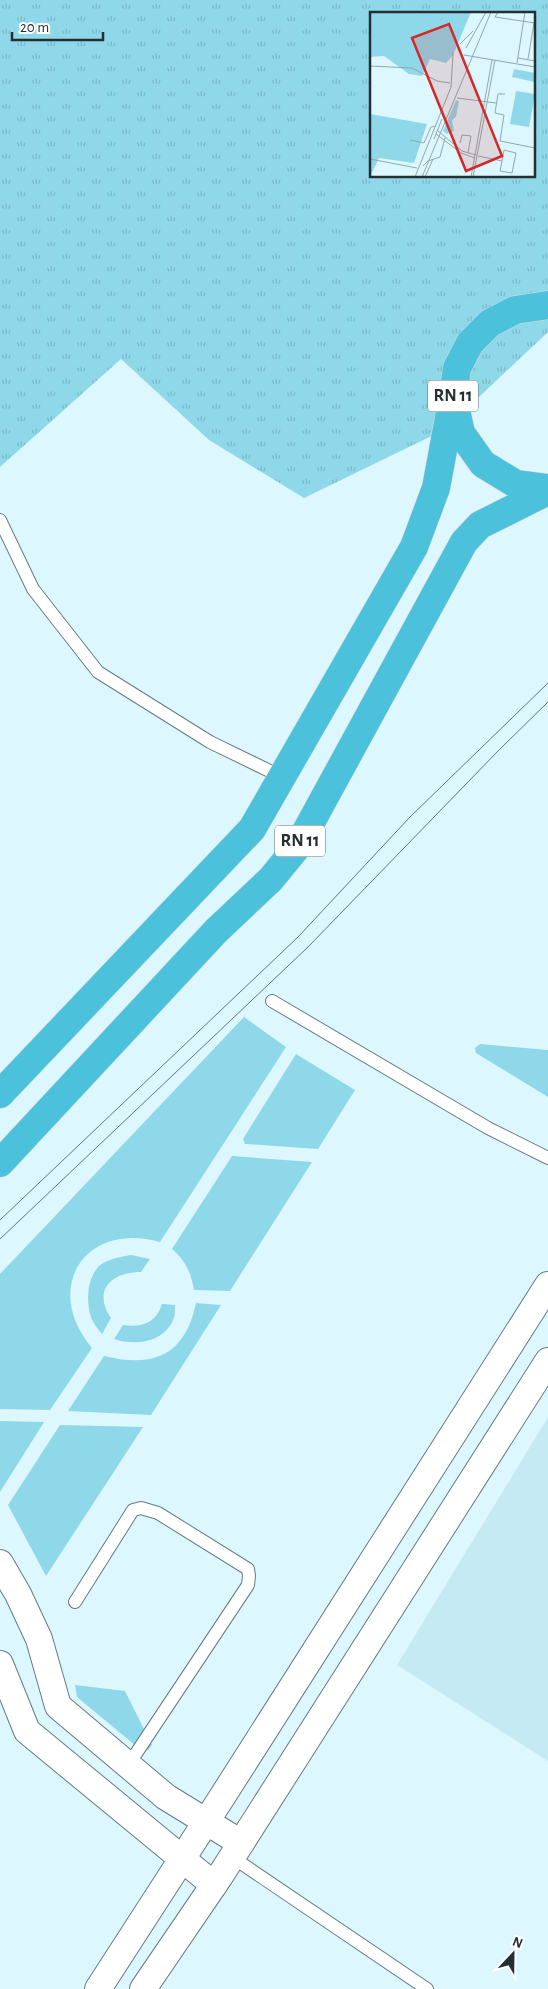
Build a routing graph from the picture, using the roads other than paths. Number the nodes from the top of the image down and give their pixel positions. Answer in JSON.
{"nodes":[{"id":1,"x":548,"y":305,"type":"edge"},
{"id":2,"x":453,"y":396,"type":"junction"},
{"id":3,"x":548,"y":490,"type":"edge"},
{"id":4,"x":0,"y":520,"type":"edge"},
{"id":5,"x":282,"y":777,"type":"junction"},
{"id":6,"x":272,"y":1001,"type":"dead end"},
{"id":7,"x":0,"y":1094,"type":"edge"},
{"id":8,"x":548,"y":1158,"type":"edge"},
{"id":9,"x":0,"y":1163,"type":"edge"},
{"id":10,"x":548,"y":1285,"type":"edge"},
{"id":11,"x":548,"y":1361,"type":"edge"},
{"id":12,"x":0,"y":1563,"type":"edge"},
{"id":13,"x":75,"y":1602,"type":"dead end"},
{"id":14,"x":0,"y":1664,"type":"edge"},
{"id":15,"x":129,"y":1764,"type":"junction"},
{"id":16,"x":206,"y":1822,"type":"junction"},
{"id":17,"x":236,"y":1850,"type":"junction"},
{"id":18,"x":183,"y":1858,"type":"junction"},
{"id":19,"x":214,"y":1885,"type":"junction"},
{"id":20,"x":98,"y":1989,"type":"edge"},
{"id":21,"x":143,"y":1989,"type":"edge"},
{"id":22,"x":427,"y":1989,"type":"edge"}],
"edges":[{"from":1,"to":2,"type":"highway","number":"RN 11"},
{"from":2,"to":3,"type":"highway","number":"RN 11"},
{"from":2,"to":5,"type":"highway","number":"RN 11"},
{"from":3,"to":9,"type":"highway","number":"RN 11"},
{"from":4,"to":5,"type":"lane"},
{"from":5,"to":7,"type":"highway","number":"RN 11"},
{"from":6,"to":8,"type":"lane"},
{"from":10,"to":16,"type":"street"},
{"from":11,"to":17,"type":"street"},
{"from":12,"to":15,"type":"street"},
{"from":13,"to":15,"type":"lane"},
{"from":14,"to":18,"type":"street"},
{"from":15,"to":16,"type":"street"},
{"from":16,"to":17,"type":"street"},
{"from":16,"to":18,"type":"street"},
{"from":17,"to":19,"type":"street"},
{"from":17,"to":22,"type":"lane"},
{"from":18,"to":19,"type":"street"},
{"from":18,"to":20,"type":"street"},
{"from":19,"to":21,"type":"street"}]}
